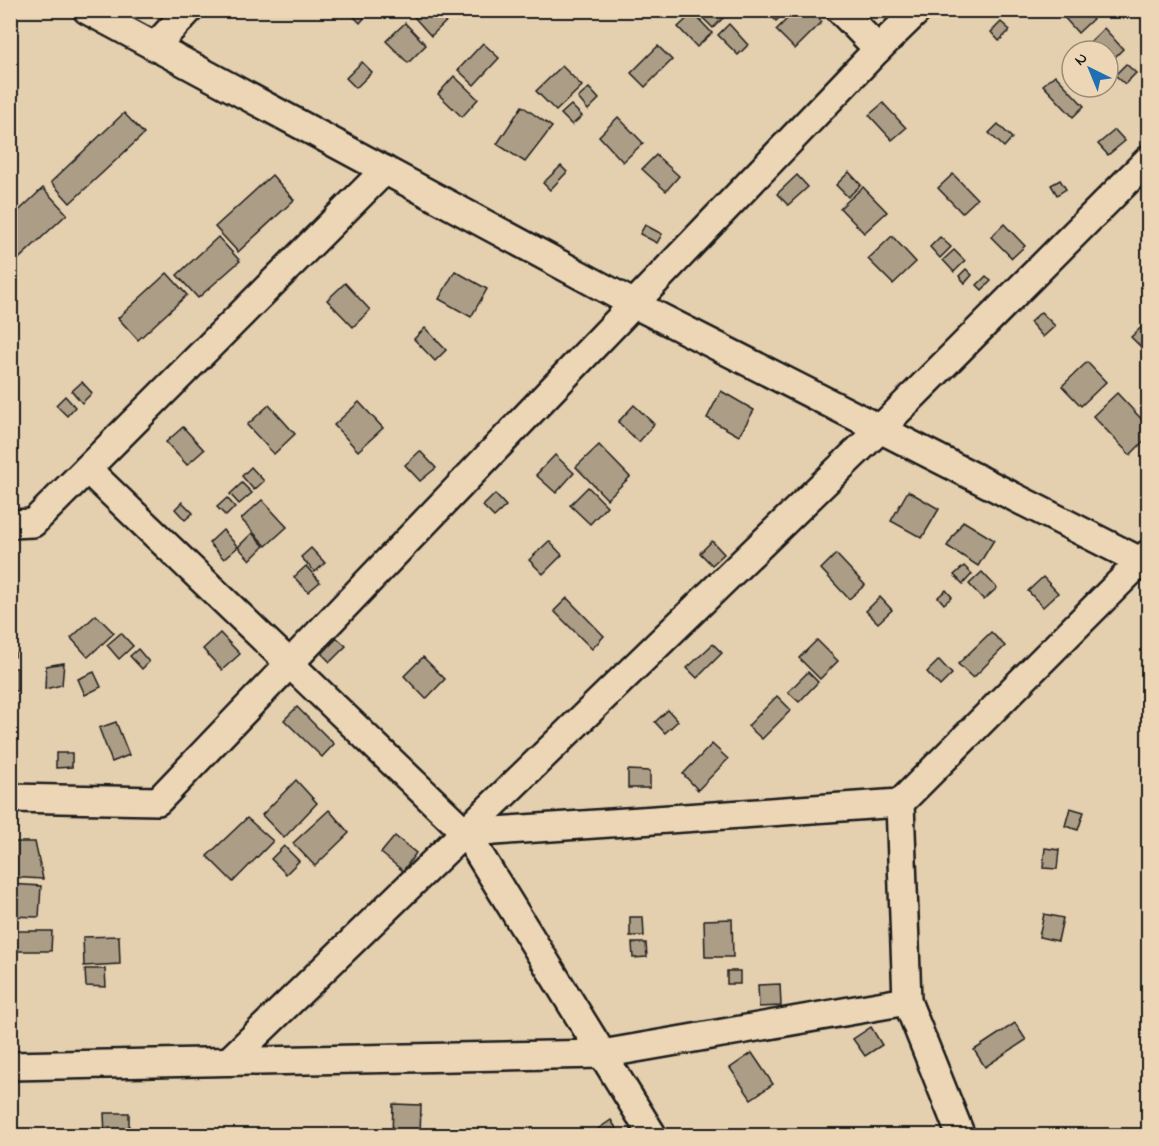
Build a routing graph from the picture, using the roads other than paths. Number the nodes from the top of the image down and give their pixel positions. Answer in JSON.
{"nodes":[{"id":1,"x":87,"y":10,"type":"edge"},
{"id":2,"x":189,"y":10,"type":"edge"},
{"id":3,"x":840,"y":10,"type":"edge"},
{"id":4,"x":918,"y":10,"type":"edge"},
{"id":5,"x":155,"y":46,"type":"junction"},
{"id":6,"x":878,"y":49,"type":"junction"},
{"id":7,"x":1149,"y":160,"type":"edge"},
{"id":8,"x":385,"y":170,"type":"junction"},
{"id":9,"x":634,"y":304,"type":"junction"},
{"id":10,"x":881,"y":428,"type":"junction"},
{"id":11,"x":87,"y":469,"type":"junction"},
{"id":12,"x":10,"y":524,"type":"edge"},
{"id":13,"x":1146,"y":560,"type":"edge"},
{"id":14,"x":290,"y":664,"type":"junction"},
{"id":15,"x":10,"y":798,"type":"edge"},
{"id":16,"x":900,"y":803,"type":"junction"},
{"id":17,"x":466,"y":833,"type":"junction"},
{"id":18,"x":907,"y":1001,"type":"junction"},
{"id":19,"x":602,"y":1054,"type":"junction"},
{"id":20,"x":229,"y":1061,"type":"junction"},
{"id":21,"x":10,"y":1066,"type":"edge"},
{"id":22,"x":653,"y":1136,"type":"edge"},
{"id":23,"x":961,"y":1136,"type":"edge"}],
"edges":[{"from":1,"to":5,"type":"street"},
{"from":2,"to":5,"type":"street"},
{"from":3,"to":6,"type":"street"},
{"from":4,"to":6,"type":"street"},
{"from":5,"to":8,"type":"street"},
{"from":6,"to":9,"type":"street"},
{"from":7,"to":10,"type":"street"},
{"from":8,"to":9,"type":"street"},
{"from":8,"to":11,"type":"street"},
{"from":9,"to":10,"type":"street"},
{"from":9,"to":14,"type":"street"},
{"from":10,"to":13,"type":"street"},
{"from":10,"to":17,"type":"street"},
{"from":11,"to":12,"type":"street"},
{"from":11,"to":14,"type":"street"},
{"from":13,"to":16,"type":"street"},
{"from":14,"to":15,"type":"street"},
{"from":14,"to":17,"type":"street"},
{"from":16,"to":17,"type":"street"},
{"from":16,"to":18,"type":"street"},
{"from":17,"to":19,"type":"street"},
{"from":17,"to":20,"type":"street"},
{"from":18,"to":19,"type":"street"},
{"from":18,"to":23,"type":"street"},
{"from":19,"to":20,"type":"street"},
{"from":19,"to":22,"type":"street"},
{"from":20,"to":21,"type":"street"}]}
